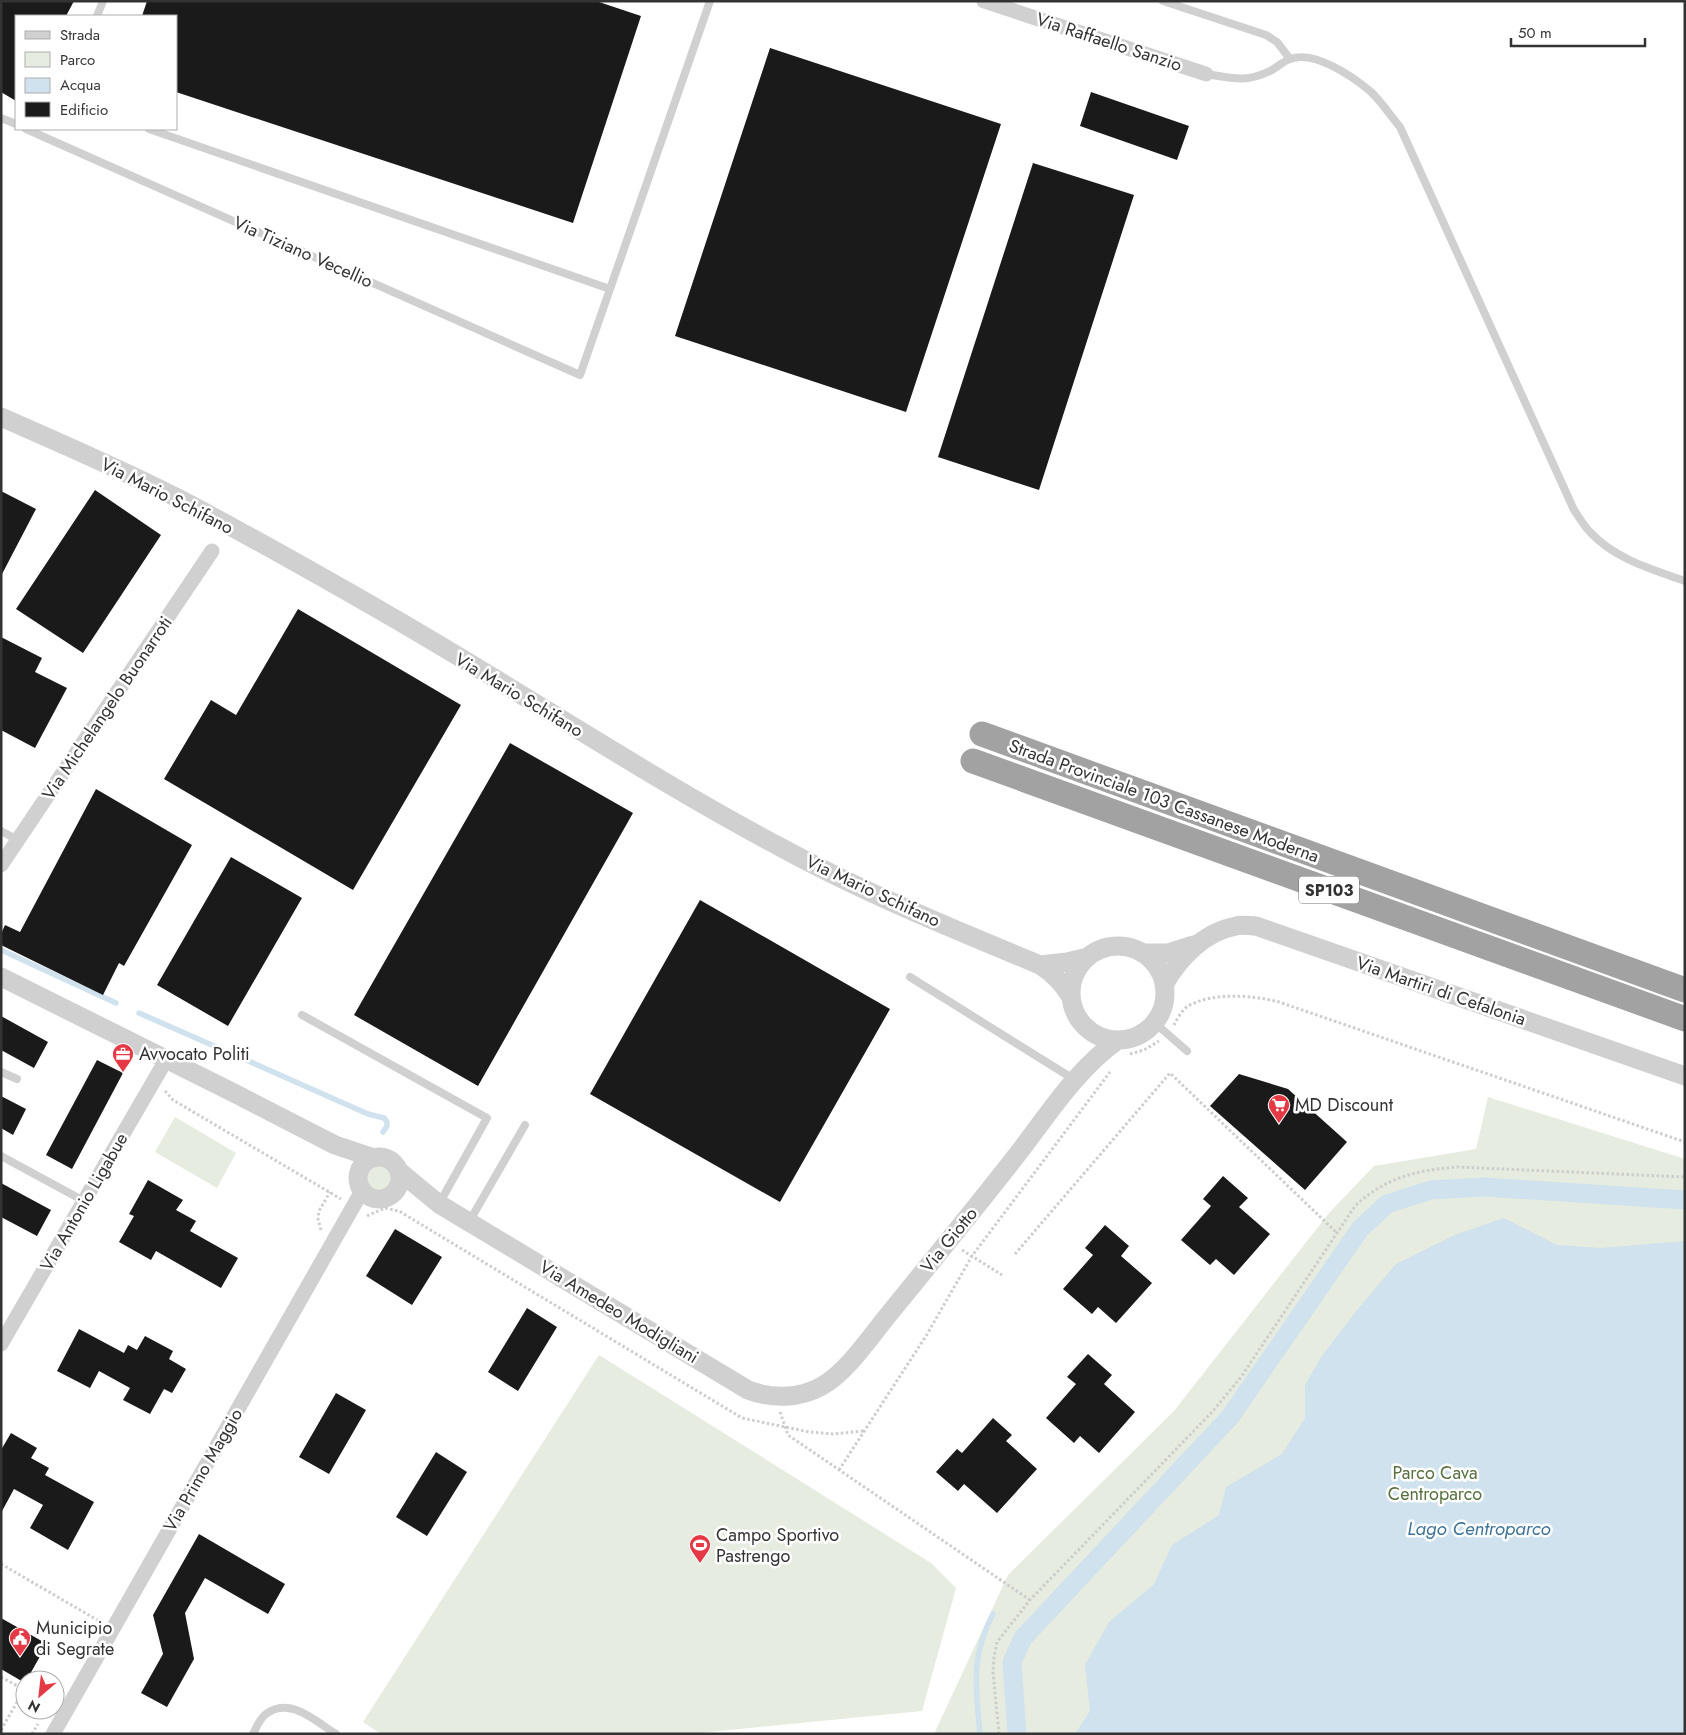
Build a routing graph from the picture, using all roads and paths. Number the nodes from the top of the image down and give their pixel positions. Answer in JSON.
{"nodes":[{"id":1,"x":103,"y":1,"type":"edge"},
{"id":2,"x":710,"y":1,"type":"edge"},
{"id":3,"x":984,"y":1,"type":"edge"},
{"id":4,"x":1163,"y":1,"type":"edge"},
{"id":5,"x":97,"y":15,"type":"edge"},
{"id":6,"x":1290,"y":59,"type":"junction"},
{"id":7,"x":1206,"y":74,"type":"joint"},
{"id":8,"x":1,"y":118,"type":"edge"},
{"id":9,"x":15,"y":124,"type":"edge"},
{"id":10,"x":28,"y":130,"type":"edge"},
{"id":11,"x":152,"y":130,"type":"edge"},
{"id":12,"x":610,"y":289,"type":"junction"},
{"id":13,"x":1,"y":417,"type":"edge"},
{"id":14,"x":212,"y":551,"type":"dead end"},
{"id":15,"x":1685,"y":582,"type":"edge"},
{"id":16,"x":982,"y":734,"type":"dead end"},
{"id":17,"x":973,"y":762,"type":"dead end"},
{"id":18,"x":1,"y":831,"type":"edge"},
{"id":19,"x":18,"y":840,"type":"junction"},
{"id":20,"x":1,"y":865,"type":"edge"},
{"id":21,"x":1199,"y":944,"type":"junction"},
{"id":22,"x":1142,"y":953,"type":"junction"},
{"id":23,"x":1088,"y":957,"type":"junction"},
{"id":24,"x":1040,"y":965,"type":"junction"},
{"id":25,"x":1,"y":978,"type":"edge"},
{"id":26,"x":910,"y":978,"type":"dead end"},
{"id":27,"x":1164,"y":985,"type":"junction"},
{"id":28,"x":1685,"y":990,"type":"edge"},
{"id":29,"x":1071,"y":997,"type":"junction"},
{"id":30,"x":302,"y":1015,"type":"dead end"},
{"id":31,"x":1685,"y":1019,"type":"edge"},
{"id":32,"x":1155,"y":1023,"type":"junction"},
{"id":33,"x":1084,"y":1026,"type":"junction"},
{"id":34,"x":1169,"y":1036,"type":"junction"},
{"id":35,"x":1120,"y":1048,"type":"junction"},
{"id":36,"x":1187,"y":1051,"type":"dead end"},
{"id":37,"x":166,"y":1060,"type":"junction"},
{"id":38,"x":1112,"y":1069,"type":"dead end"},
{"id":39,"x":1,"y":1072,"type":"edge"},
{"id":40,"x":1685,"y":1076,"type":"edge"},
{"id":41,"x":1077,"y":1077,"type":"junction"},
{"id":42,"x":17,"y":1079,"type":"dead end"},
{"id":43,"x":525,"y":1125,"type":"dead end"},
{"id":44,"x":1685,"y":1142,"type":"edge"},
{"id":45,"x":334,"y":1145,"type":"junction"},
{"id":46,"x":1,"y":1156,"type":"edge"},
{"id":47,"x":374,"y":1158,"type":"junction"},
{"id":48,"x":399,"y":1171,"type":"junction"},
{"id":49,"x":1685,"y":1177,"type":"edge"},
{"id":50,"x":330,"y":1192,"type":"dead end"},
{"id":51,"x":362,"y":1192,"type":"junction"},
{"id":52,"x":392,"y":1195,"type":"junction"},
{"id":53,"x":84,"y":1201,"type":"junction"},
{"id":54,"x":439,"y":1204,"type":"junction"},
{"id":55,"x":469,"y":1222,"type":"junction"},
{"id":56,"x":1337,"y":1233,"type":"junction"},
{"id":57,"x":948,"y":1243,"type":"junction"},
{"id":58,"x":1015,"y":1254,"type":"dead end"},
{"id":59,"x":972,"y":1256,"type":"junction"},
{"id":60,"x":1002,"y":1274,"type":"dead end"},
{"id":61,"x":1,"y":1344,"type":"edge"},
{"id":62,"x":806,"y":1392,"type":"joint"},
{"id":63,"x":777,"y":1397,"type":"junction"},
{"id":64,"x":784,"y":1428,"type":"junction"},
{"id":65,"x":864,"y":1430,"type":"junction"},
{"id":66,"x":839,"y":1470,"type":"junction"},
{"id":67,"x":1,"y":1564,"type":"edge"},
{"id":68,"x":1030,"y":1600,"type":"junction"},
{"id":69,"x":112,"y":1629,"type":"junction"},
{"id":70,"x":1,"y":1677,"type":"edge"},
{"id":71,"x":15,"y":1685,"type":"edge"},
{"id":72,"x":15,"y":1706,"type":"edge"},
{"id":73,"x":1,"y":1730,"type":"edge"},
{"id":74,"x":53,"y":1734,"type":"edge"},
{"id":75,"x":253,"y":1734,"type":"edge"},
{"id":76,"x":336,"y":1734,"type":"edge"},
{"id":77,"x":999,"y":1734,"type":"edge"}],
"edges":[{"from":1,"to":5,"type":"lane"},
{"from":2,"to":12,"type":"lane"},
{"from":3,"to":7,"type":"street","name":"Via Raffaello Sanzio"},
{"from":4,"to":6,"type":"lane"},
{"from":6,"to":7,"type":"lane"},
{"from":6,"to":15,"type":"lane"},
{"from":8,"to":9,"type":"lane"},
{"from":10,"to":12,"type":"lane","name":"Via Tiziano Vecellio"},
{"from":11,"to":12,"type":"lane"},
{"from":13,"to":24,"type":"street","name":"Via Mario Schifano"},
{"from":14,"to":19,"type":"street","name":"Via Michelangelo Buonarroti"},
{"from":16,"to":28,"type":"highway","name":"Strada Provinciale 103 Cassanese Moderna","number":"SP103"},
{"from":17,"to":31,"type":"highway","name":"Strada Provinciale 103 Cassanese Moderna","number":"SP103"},
{"from":18,"to":19,"type":"lane"},
{"from":19,"to":20,"type":"street","name":"Via Michelangelo Buonarroti"},
{"from":21,"to":22,"type":"street","name":"Via Martiri di Cefalonia"},
{"from":21,"to":27,"type":"street","name":"Via Martiri di Cefalonia"},
{"from":21,"to":40,"type":"street","name":"Via Martiri di Cefalonia"},
{"from":22,"to":23,"type":"street"},
{"from":22,"to":27,"type":"street"},
{"from":23,"to":24,"type":"street","name":"Via Mario Schifano"},
{"from":23,"to":29,"type":"street"},
{"from":24,"to":29,"type":"street","name":"Via Mario Schifano"},
{"from":25,"to":37,"type":"street"},
{"from":26,"to":41,"type":"lane"},
{"from":27,"to":32,"type":"street"},
{"from":29,"to":33,"type":"street"},
{"from":30,"to":54,"type":"lane"},
{"from":32,"to":34,"type":"lane"},
{"from":32,"to":35,"type":"street"},
{"from":33,"to":35,"type":"street"},
{"from":33,"to":41,"type":"street","name":"Via Giotto"},
{"from":34,"to":35,"type":"path"},
{"from":34,"to":36,"type":"lane"},
{"from":34,"to":44,"type":"path"},
{"from":35,"to":41,"type":"street","name":"Via Giotto"},
{"from":37,"to":45,"type":"street"},
{"from":37,"to":53,"type":"street","name":"Via Antonio Ligabue"},
{"from":38,"to":59,"type":"path"},
{"from":39,"to":42,"type":"lane"},
{"from":41,"to":57,"type":"street","name":"Via Giotto"},
{"from":43,"to":55,"type":"lane"},
{"from":45,"to":47,"type":"street"},
{"from":45,"to":51,"type":"street"},
{"from":46,"to":53,"type":"lane"},
{"from":47,"to":48,"type":"street"},
{"from":47,"to":51,"type":"street"},
{"from":48,"to":52,"type":"street"},
{"from":48,"to":54,"type":"street","name":"Via Amedeo Modigliani"},
{"from":49,"to":56,"type":"path"},
{"from":50,"to":51,"type":"path"},
{"from":51,"to":52,"type":"street"},
{"from":51,"to":64,"type":"path"},
{"from":51,"to":69,"type":"street","name":"Via Primo Maggio"},
{"from":52,"to":54,"type":"street","name":"Via Amedeo Modigliani"},
{"from":53,"to":61,"type":"street","name":"Via Antonio Ligabue"},
{"from":54,"to":55,"type":"street","name":"Via Amedeo Modigliani"},
{"from":55,"to":63,"type":"street","name":"Via Amedeo Modigliani"},
{"from":56,"to":58,"type":"path"},
{"from":56,"to":68,"type":"path"},
{"from":57,"to":59,"type":"path"},
{"from":57,"to":62,"type":"street","name":"Via Giotto"},
{"from":59,"to":60,"type":"path"},
{"from":59,"to":65,"type":"path"},
{"from":62,"to":63,"type":"street","name":"Via Amedeo Modigliani"},
{"from":63,"to":64,"type":"path"},
{"from":64,"to":65,"type":"path"},
{"from":64,"to":66,"type":"path"},
{"from":65,"to":66,"type":"path"},
{"from":66,"to":68,"type":"path"},
{"from":67,"to":69,"type":"path"},
{"from":68,"to":77,"type":"path"},
{"from":69,"to":74,"type":"street","name":"Via Primo Maggio"},
{"from":70,"to":71,"type":"path"},
{"from":72,"to":73,"type":"path"},
{"from":75,"to":76,"type":"lane"}]}
